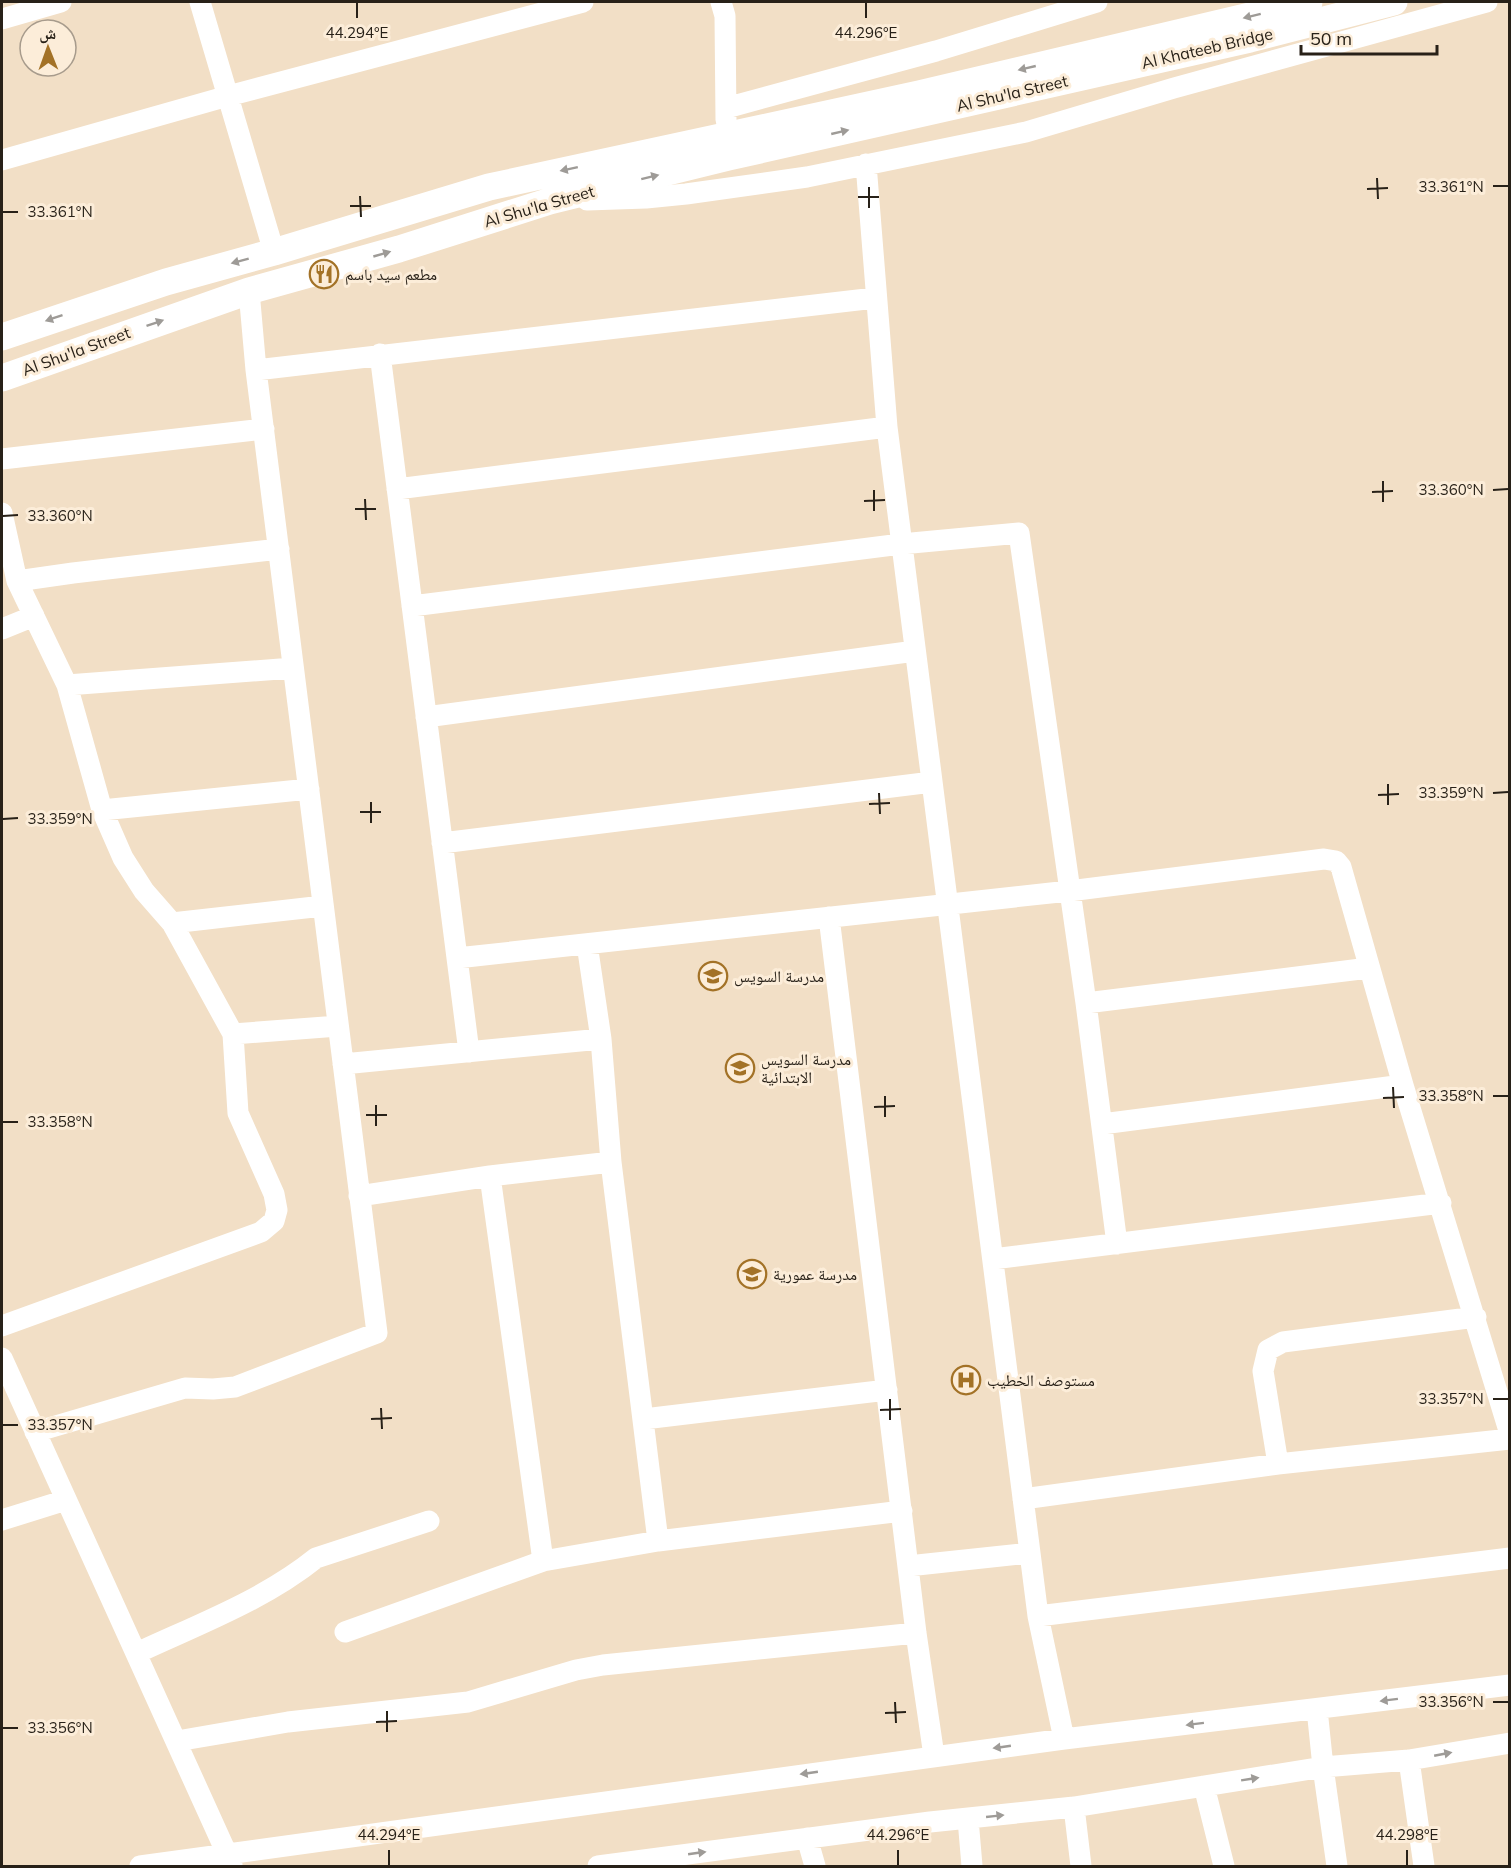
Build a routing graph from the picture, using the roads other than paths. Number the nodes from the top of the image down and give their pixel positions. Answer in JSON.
{"nodes":[{"id":1,"x":61,"y":2,"type":"edge"},
{"id":2,"x":200,"y":2,"type":"edge"},
{"id":3,"x":583,"y":2,"type":"edge"},
{"id":4,"x":722,"y":2,"type":"edge"},
{"id":5,"x":1097,"y":2,"type":"edge"},
{"id":6,"x":1309,"y":2,"type":"edge"},
{"id":7,"x":1394,"y":2,"type":"edge"},
{"id":8,"x":1487,"y":2,"type":"edge"},
{"id":9,"x":2,"y":19,"type":"edge"},
{"id":10,"x":1086,"y":65,"type":"junction"},
{"id":11,"x":228,"y":96,"type":"junction"},
{"id":12,"x":726,"y":121,"type":"junction"},
{"id":13,"x":2,"y":160,"type":"edge"},
{"id":14,"x":866,"y":164,"type":"junction"},
{"id":15,"x":550,"y":201,"type":"junction"},
{"id":16,"x":274,"y":252,"type":"junction"},
{"id":17,"x":249,"y":291,"type":"junction"},
{"id":18,"x":875,"y":297,"type":"junction"},
{"id":19,"x":2,"y":337,"type":"edge"},
{"id":20,"x":380,"y":354,"type":"junction"},
{"id":21,"x":256,"y":370,"type":"junction"},
{"id":22,"x":2,"y":378,"type":"edge"},
{"id":23,"x":887,"y":427,"type":"junction"},
{"id":24,"x":264,"y":429,"type":"junction"},
{"id":25,"x":2,"y":459,"type":"edge"},
{"id":26,"x":397,"y":489,"type":"junction"},
{"id":27,"x":2,"y":513,"type":"edge"},
{"id":28,"x":902,"y":543,"type":"junction"},
{"id":29,"x":279,"y":549,"type":"junction"},
{"id":30,"x":17,"y":581,"type":"junction"},
{"id":31,"x":412,"y":606,"type":"junction"},
{"id":32,"x":34,"y":616,"type":"junction"},
{"id":33,"x":2,"y":629,"type":"edge"},
{"id":34,"x":915,"y":651,"type":"junction"},
{"id":35,"x":293,"y":668,"type":"junction"},
{"id":36,"x":67,"y":685,"type":"junction"},
{"id":37,"x":426,"y":717,"type":"junction"},
{"id":38,"x":932,"y":782,"type":"junction"},
{"id":39,"x":309,"y":789,"type":"junction"},
{"id":40,"x":102,"y":810,"type":"junction"},
{"id":41,"x":442,"y":843,"type":"junction"},
{"id":42,"x":1069,"y":891,"type":"junction"},
{"id":43,"x":947,"y":904,"type":"junction"},
{"id":44,"x":323,"y":906,"type":"junction"},
{"id":45,"x":829,"y":917,"type":"junction"},
{"id":46,"x":172,"y":923,"type":"junction"},
{"id":47,"x":587,"y":944,"type":"junction"},
{"id":48,"x":457,"y":958,"type":"junction"},
{"id":49,"x":1369,"y":968,"type":"junction"},
{"id":50,"x":1086,"y":1003,"type":"junction"},
{"id":51,"x":338,"y":1026,"type":"junction"},
{"id":52,"x":233,"y":1034,"type":"junction"},
{"id":53,"x":601,"y":1039,"type":"junction"},
{"id":54,"x":469,"y":1052,"type":"junction"},
{"id":55,"x":343,"y":1064,"type":"junction"},
{"id":56,"x":1403,"y":1085,"type":"junction"},
{"id":57,"x":1102,"y":1124,"type":"junction"},
{"id":58,"x":611,"y":1162,"type":"junction"},
{"id":59,"x":490,"y":1176,"type":"junction"},
{"id":60,"x":359,"y":1196,"type":"junction"},
{"id":61,"x":1441,"y":1203,"type":"junction"},
{"id":62,"x":1118,"y":1244,"type":"junction"},
{"id":63,"x":993,"y":1259,"type":"junction"},
{"id":64,"x":1476,"y":1317,"type":"junction"},
{"id":65,"x":2,"y":1326,"type":"edge"},
{"id":66,"x":2,"y":1358,"type":"edge"},
{"id":67,"x":887,"y":1390,"type":"junction"},
{"id":68,"x":644,"y":1419,"type":"junction"},
{"id":69,"x":35,"y":1432,"type":"junction"},
{"id":70,"x":1509,"y":1434,"type":"edge"},
{"id":71,"x":1509,"y":1439,"type":"edge"},
{"id":72,"x":1278,"y":1464,"type":"junction"},
{"id":73,"x":1023,"y":1499,"type":"junction"},
{"id":74,"x":66,"y":1500,"type":"junction"},
{"id":75,"x":902,"y":1511,"type":"junction"},
{"id":76,"x":2,"y":1520,"type":"edge"},
{"id":77,"x":429,"y":1521,"type":"dead end"},
{"id":78,"x":658,"y":1541,"type":"junction"},
{"id":79,"x":1030,"y":1552,"type":"junction"},
{"id":80,"x":1509,"y":1558,"type":"edge"},
{"id":81,"x":543,"y":1561,"type":"junction"},
{"id":82,"x":908,"y":1566,"type":"junction"},
{"id":83,"x":1038,"y":1616,"type":"junction"},
{"id":84,"x":345,"y":1632,"type":"dead end"},
{"id":85,"x":916,"y":1633,"type":"junction"},
{"id":86,"x":137,"y":1653,"type":"junction"},
{"id":87,"x":1509,"y":1685,"type":"edge"},
{"id":88,"x":1317,"y":1709,"type":"junction"},
{"id":89,"x":1064,"y":1739,"type":"junction"},
{"id":90,"x":177,"y":1741,"type":"junction"},
{"id":91,"x":1509,"y":1743,"type":"edge"},
{"id":92,"x":934,"y":1756,"type":"junction"},
{"id":93,"x":1408,"y":1760,"type":"junction"},
{"id":94,"x":1323,"y":1767,"type":"junction"},
{"id":95,"x":1204,"y":1786,"type":"junction"},
{"id":96,"x":1074,"y":1807,"type":"junction"},
{"id":97,"x":968,"y":1819,"type":"junction"},
{"id":98,"x":807,"y":1838,"type":"junction"},
{"id":99,"x":230,"y":1860,"type":"edge"},
{"id":100,"x":627,"y":1865,"type":"edge"},
{"id":101,"x":140,"y":1866,"type":"edge"},
{"id":102,"x":598,"y":1866,"type":"edge"},
{"id":103,"x":815,"y":1866,"type":"edge"},
{"id":104,"x":972,"y":1866,"type":"edge"},
{"id":105,"x":1080,"y":1866,"type":"edge"},
{"id":106,"x":1224,"y":1866,"type":"edge"},
{"id":107,"x":1337,"y":1866,"type":"edge"},
{"id":108,"x":1424,"y":1866,"type":"edge"}],
"edges":[{"from":1,"to":9,"type":"street"},
{"from":2,"to":11,"type":"street"},
{"from":3,"to":11,"type":"street"},
{"from":4,"to":12,"type":"street"},
{"from":5,"to":12,"type":"street"},
{"from":6,"to":10,"type":"main road","name":"Al Khateeb Bridge","one_way":true},
{"from":7,"to":10,"type":"main road","name":"Al Khateeb Bridge"},
{"from":8,"to":14,"type":"street"},
{"from":10,"to":12,"type":"main road","name":"Al Shu'la Street","one_way":true},
{"from":15,"to":10,"type":"main road","name":"Al Shu'la Street","one_way":true},
{"from":11,"to":13,"type":"street"},
{"from":11,"to":16,"type":"street"},
{"from":12,"to":16,"type":"main road","name":"Al Shu'la Street","one_way":true},
{"from":14,"to":15,"type":"street"},
{"from":14,"to":18,"type":"street"},
{"from":17,"to":15,"type":"main road","name":"Al Shu'la Street","one_way":true},
{"from":16,"to":19,"type":"main road","name":"Al Shu'la Street","one_way":true},
{"from":17,"to":21,"type":"street"},
{"from":22,"to":17,"type":"main road","name":"Al Shu'la Street","one_way":true},
{"from":18,"to":20,"type":"street"},
{"from":18,"to":23,"type":"street"},
{"from":20,"to":21,"type":"street"},
{"from":20,"to":26,"type":"street"},
{"from":21,"to":24,"type":"street"},
{"from":23,"to":26,"type":"street"},
{"from":23,"to":28,"type":"street"},
{"from":24,"to":25,"type":"street"},
{"from":24,"to":29,"type":"street"},
{"from":26,"to":31,"type":"street"},
{"from":27,"to":30,"type":"street"},
{"from":28,"to":31,"type":"street"},
{"from":28,"to":34,"type":"street"},
{"from":28,"to":42,"type":"street"},
{"from":29,"to":30,"type":"street"},
{"from":29,"to":35,"type":"street"},
{"from":30,"to":32,"type":"street"},
{"from":31,"to":37,"type":"street"},
{"from":32,"to":33,"type":"street"},
{"from":32,"to":36,"type":"street"},
{"from":34,"to":37,"type":"street"},
{"from":34,"to":38,"type":"street"},
{"from":35,"to":36,"type":"street"},
{"from":35,"to":39,"type":"street"},
{"from":36,"to":40,"type":"street"},
{"from":37,"to":41,"type":"street"},
{"from":38,"to":41,"type":"street"},
{"from":38,"to":43,"type":"street"},
{"from":39,"to":40,"type":"street"},
{"from":39,"to":44,"type":"street"},
{"from":40,"to":46,"type":"street"},
{"from":41,"to":48,"type":"street"},
{"from":42,"to":43,"type":"street"},
{"from":42,"to":49,"type":"street"},
{"from":42,"to":50,"type":"street"},
{"from":43,"to":45,"type":"street"},
{"from":43,"to":63,"type":"street"},
{"from":44,"to":46,"type":"street"},
{"from":44,"to":51,"type":"street"},
{"from":45,"to":47,"type":"street"},
{"from":45,"to":67,"type":"street"},
{"from":46,"to":52,"type":"street"},
{"from":47,"to":48,"type":"street"},
{"from":47,"to":53,"type":"street"},
{"from":48,"to":54,"type":"street"},
{"from":49,"to":50,"type":"street"},
{"from":49,"to":56,"type":"street"},
{"from":50,"to":57,"type":"street"},
{"from":51,"to":52,"type":"street"},
{"from":51,"to":55,"type":"street"},
{"from":52,"to":65,"type":"street"},
{"from":53,"to":54,"type":"street"},
{"from":53,"to":58,"type":"street"},
{"from":54,"to":55,"type":"street"},
{"from":55,"to":60,"type":"street"},
{"from":56,"to":57,"type":"street"},
{"from":56,"to":61,"type":"street"},
{"from":57,"to":62,"type":"street"},
{"from":58,"to":59,"type":"street"},
{"from":58,"to":68,"type":"street"},
{"from":59,"to":60,"type":"street"},
{"from":59,"to":81,"type":"street"},
{"from":60,"to":69,"type":"street"},
{"from":61,"to":62,"type":"street"},
{"from":61,"to":64,"type":"street"},
{"from":62,"to":63,"type":"street"},
{"from":63,"to":73,"type":"street"},
{"from":64,"to":70,"type":"street"},
{"from":64,"to":72,"type":"street"},
{"from":66,"to":69,"type":"street"},
{"from":67,"to":68,"type":"street"},
{"from":67,"to":75,"type":"street"},
{"from":68,"to":78,"type":"street"},
{"from":69,"to":74,"type":"street"},
{"from":71,"to":72,"type":"street"},
{"from":72,"to":73,"type":"street"},
{"from":73,"to":79,"type":"street"},
{"from":74,"to":76,"type":"street"},
{"from":74,"to":86,"type":"street"},
{"from":75,"to":78,"type":"street"},
{"from":75,"to":82,"type":"street"},
{"from":77,"to":86,"type":"street"},
{"from":78,"to":81,"type":"street"},
{"from":79,"to":82,"type":"street"},
{"from":79,"to":83,"type":"street"},
{"from":80,"to":83,"type":"street"},
{"from":81,"to":84,"type":"street"},
{"from":82,"to":85,"type":"street"},
{"from":83,"to":89,"type":"street"},
{"from":85,"to":90,"type":"street"},
{"from":85,"to":92,"type":"street"},
{"from":86,"to":90,"type":"street"},
{"from":87,"to":88,"type":"street","one_way":true},
{"from":88,"to":89,"type":"street","one_way":true},
{"from":88,"to":94,"type":"street"},
{"from":89,"to":92,"type":"street","one_way":true},
{"from":90,"to":99,"type":"street"},
{"from":93,"to":91,"type":"street","one_way":true},
{"from":92,"to":99,"type":"street","one_way":true},
{"from":93,"to":94,"type":"street"},
{"from":93,"to":108,"type":"street"},
{"from":95,"to":94,"type":"street","one_way":true},
{"from":94,"to":107,"type":"street"},
{"from":95,"to":96,"type":"street"},
{"from":95,"to":106,"type":"street"},
{"from":97,"to":96,"type":"street","one_way":true},
{"from":96,"to":105,"type":"street"},
{"from":97,"to":98,"type":"street"},
{"from":97,"to":104,"type":"street"},
{"from":100,"to":98,"type":"street","one_way":true},
{"from":98,"to":103,"type":"street"},
{"from":99,"to":101,"type":"street"},
{"from":100,"to":102,"type":"street"}]}
